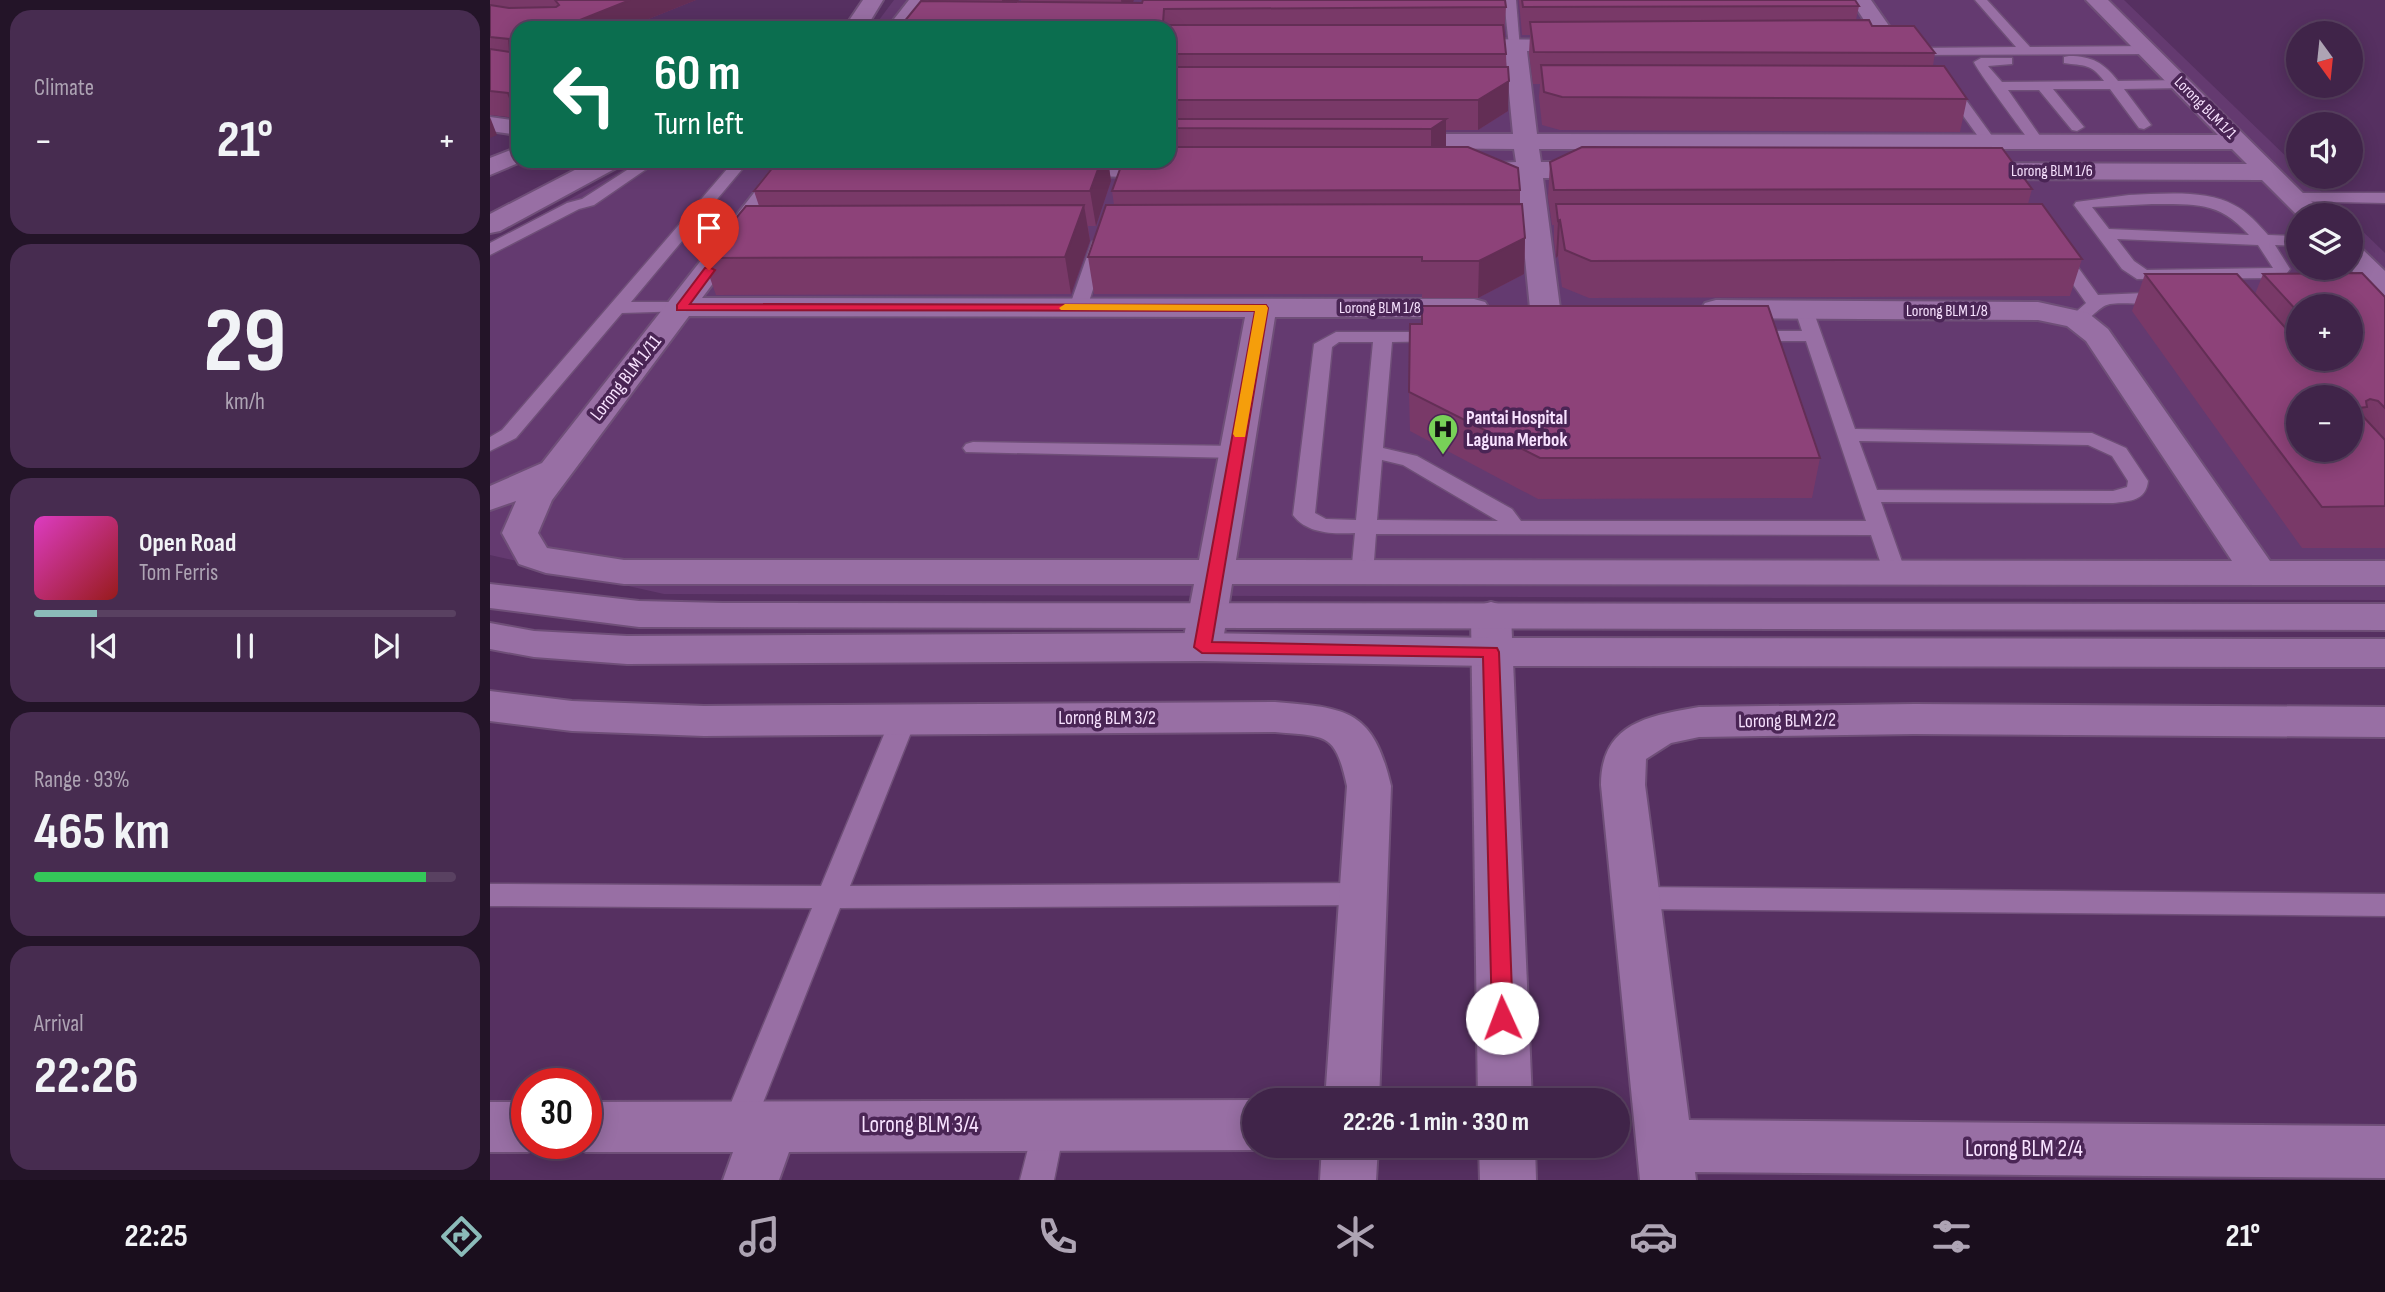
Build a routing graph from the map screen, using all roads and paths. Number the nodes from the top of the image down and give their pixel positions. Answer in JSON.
{"nodes":[{"id":1,"x":873,"y":0,"type":"edge"},
{"id":2,"x":920,"y":0,"type":"edge"},
{"id":3,"x":1510,"y":0,"type":"edge"},
{"id":4,"x":1861,"y":0,"type":"edge"},
{"id":5,"x":1981,"y":0,"type":"edge"},
{"id":6,"x":2096,"y":0,"type":"edge"},
{"id":7,"x":860,"y":21,"type":"edge"},
{"id":8,"x":907,"y":21,"type":"edge"},
{"id":9,"x":1863,"y":43,"type":"edge"},
{"id":10,"x":1890,"y":43,"type":"junction"},
{"id":11,"x":1599,"y":45,"type":"edge"},
{"id":12,"x":1432,"y":46,"type":"edge"},
{"id":13,"x":1515,"y":46,"type":"junction"},
{"id":14,"x":2148,"y":50,"type":"junction"},
{"id":15,"x":2026,"y":51,"type":"junction"},
{"id":16,"x":1925,"y":62,"type":"junction"},
{"id":17,"x":2042,"y":85,"type":"junction"},
{"id":18,"x":2114,"y":85,"type":"junction"},
{"id":19,"x":2182,"y":85,"type":"junction"},
{"id":20,"x":1998,"y":86,"type":"junction"},
{"id":21,"x":490,"y":124,"type":"edge"},
{"id":22,"x":2144,"y":125,"type":"dead end"},
{"id":23,"x":511,"y":127,"type":"edge"},
{"id":24,"x":2077,"y":127,"type":"dead end"},
{"id":25,"x":1375,"y":141,"type":"edge"},
{"id":26,"x":1525,"y":142,"type":"junction"},
{"id":27,"x":2239,"y":142,"type":"junction"},
{"id":28,"x":1990,"y":143,"type":"junction"},
{"id":29,"x":2038,"y":143,"type":"junction"},
{"id":30,"x":511,"y":157,"type":"edge"},
{"id":31,"x":490,"y":167,"type":"edge"},
{"id":32,"x":598,"y":168,"type":"edge"},
{"id":33,"x":640,"y":168,"type":"edge"},
{"id":34,"x":736,"y":168,"type":"edge"},
{"id":35,"x":796,"y":168,"type":"edge"},
{"id":36,"x":1031,"y":170,"type":"edge"},
{"id":37,"x":1196,"y":170,"type":"edge"},
{"id":38,"x":1446,"y":170,"type":"edge"},
{"id":39,"x":1530,"y":170,"type":"junction"},
{"id":40,"x":1627,"y":170,"type":"edge"},
{"id":41,"x":1947,"y":171,"type":"edge"},
{"id":42,"x":2269,"y":172,"type":"junction"},
{"id":43,"x":2385,"y":198,"type":"edge"},
{"id":44,"x":2300,"y":203,"type":"edge"},
{"id":45,"x":2340,"y":203,"type":"edge"},
{"id":46,"x":490,"y":225,"type":"edge"},
{"id":47,"x":1105,"y":230,"type":"edge"},
{"id":48,"x":2104,"y":234,"type":"junction"},
{"id":49,"x":2263,"y":240,"type":"junction"},
{"id":50,"x":2286,"y":241,"type":"edge"},
{"id":51,"x":2051,"y":243,"type":"edge"},
{"id":52,"x":490,"y":250,"type":"edge"},
{"id":53,"x":2363,"y":268,"type":"edge"},
{"id":54,"x":2380,"y":288,"type":"edge"},
{"id":55,"x":2185,"y":297,"type":"edge"},
{"id":56,"x":681,"y":307,"type":"junction"},
{"id":57,"x":615,"y":308,"type":"junction"},
{"id":58,"x":1078,"y":308,"type":"junction"},
{"id":59,"x":1262,"y":308,"type":"junction"},
{"id":60,"x":1695,"y":309,"type":"edge"},
{"id":61,"x":2086,"y":311,"type":"junction"},
{"id":62,"x":1808,"y":323,"type":"junction"},
{"id":63,"x":1730,"y":336,"type":"edge"},
{"id":64,"x":1383,"y":337,"type":"junction"},
{"id":65,"x":1466,"y":337,"type":"edge"},
{"id":66,"x":1847,"y":435,"type":"junction"},
{"id":67,"x":490,"y":445,"type":"edge"},
{"id":68,"x":973,"y":447,"type":"dead end"},
{"id":69,"x":1237,"y":452,"type":"junction"},
{"id":70,"x":1373,"y":452,"type":"junction"},
{"id":71,"x":555,"y":470,"type":"junction"},
{"id":72,"x":1868,"y":496,"type":"junction"},
{"id":73,"x":490,"y":499,"type":"edge"},
{"id":74,"x":1366,"y":527,"type":"junction"},
{"id":75,"x":1512,"y":527,"type":"junction"},
{"id":76,"x":1880,"y":528,"type":"junction"},
{"id":77,"x":505,"y":529,"type":"edge"},
{"id":78,"x":1895,"y":573,"type":"junction"},
{"id":79,"x":2259,"y":573,"type":"junction"},
{"id":80,"x":2385,"y":573,"type":"edge"},
{"id":81,"x":1215,"y":574,"type":"junction"},
{"id":82,"x":1362,"y":574,"type":"junction"},
{"id":83,"x":490,"y":596,"type":"edge"},
{"id":84,"x":2385,"y":617,"type":"edge"},
{"id":85,"x":1205,"y":632,"type":"junction"},
{"id":86,"x":1491,"y":633,"type":"junction"},
{"id":87,"x":490,"y":636,"type":"edge"},
{"id":88,"x":2385,"y":653,"type":"edge"},
{"id":89,"x":490,"y":706,"type":"edge"},
{"id":90,"x":903,"y":720,"type":"junction"},
{"id":91,"x":2385,"y":722,"type":"edge"},
{"id":92,"x":490,"y":894,"type":"edge"},
{"id":93,"x":1363,"y":894,"type":"junction"},
{"id":94,"x":831,"y":897,"type":"junction"},
{"id":95,"x":1635,"y":898,"type":"junction"},
{"id":96,"x":2385,"y":905,"type":"edge"},
{"id":97,"x":1353,"y":1088,"type":"edge"},
{"id":98,"x":1505,"y":1088,"type":"edge"},
{"id":99,"x":1049,"y":1125,"type":"junction"},
{"id":100,"x":1242,"y":1125,"type":"edge"},
{"id":101,"x":754,"y":1126,"type":"junction"},
{"id":102,"x":511,"y":1127,"type":"edge"},
{"id":103,"x":602,"y":1127,"type":"edge"},
{"id":104,"x":490,"y":1128,"type":"edge"},
{"id":105,"x":2385,"y":1152,"type":"edge"},
{"id":106,"x":1349,"y":1158,"type":"edge"},
{"id":107,"x":1507,"y":1158,"type":"edge"},
{"id":108,"x":1666,"y":1163,"type":"edge"},
{"id":109,"x":751,"y":1180,"type":"edge"},
{"id":110,"x":1037,"y":1180,"type":"edge"},
{"id":111,"x":1348,"y":1180,"type":"edge"},
{"id":112,"x":1508,"y":1180,"type":"edge"}],
"edges":[{"from":1,"to":7,"type":"street"},
{"from":2,"to":8,"type":"street"},
{"from":3,"to":13,"type":"lane"},
{"from":4,"to":10,"type":"street"},
{"from":5,"to":15,"type":"lane"},
{"from":6,"to":14,"type":"street","name":"Lorong BLM 1/1"},
{"from":9,"to":10,"type":"street"},
{"from":10,"to":16,"type":"lane"},
{"from":11,"to":13,"type":"street"},
{"from":12,"to":13,"type":"street"},
{"from":13,"to":26,"type":"street"},
{"from":14,"to":15,"type":"lane"},
{"from":14,"to":19,"type":"street","name":"Lorong BLM 1/1"},
{"from":15,"to":16,"type":"lane"},
{"from":16,"to":28,"type":"lane"},
{"from":17,"to":18,"type":"lane"},
{"from":17,"to":20,"type":"lane"},
{"from":17,"to":24,"type":"lane"},
{"from":18,"to":19,"type":"lane"},
{"from":18,"to":20,"type":"lane"},
{"from":18,"to":22,"type":"lane"},
{"from":19,"to":27,"type":"street","name":"Lorong BLM 1/1"},
{"from":20,"to":29,"type":"lane"},
{"from":21,"to":23,"type":"street"},
{"from":25,"to":26,"type":"street","name":"Lorong BLM 1/6"},
{"from":26,"to":28,"type":"street","name":"Lorong BLM 1/6"},
{"from":26,"to":39,"type":"street"},
{"from":27,"to":29,"type":"street","name":"Lorong BLM 1/6"},
{"from":27,"to":42,"type":"street","name":"Lorong BLM 1/1"},
{"from":28,"to":29,"type":"street","name":"Lorong BLM 1/6"},
{"from":30,"to":31,"type":"street"},
{"from":32,"to":46,"type":"street"},
{"from":33,"to":52,"type":"lane"},
{"from":34,"to":57,"type":"lane"},
{"from":35,"to":56,"type":"street","name":"Lorong BLM 1/11"},
{"from":36,"to":37,"type":"street"},
{"from":38,"to":39,"type":"street"},
{"from":39,"to":40,"type":"street"},
{"from":39,"to":59,"type":"street","name":"Lorong BLM 1/8"},
{"from":41,"to":42,"type":"street","name":"Lorong BLM 1/6"},
{"from":42,"to":44,"type":"street","name":"Lorong BLM 1/1"},
{"from":43,"to":45,"type":"lane"},
{"from":47,"to":58,"type":"lane"},
{"from":48,"to":49,"type":"lane"},
{"from":48,"to":49,"type":"lane"},
{"from":48,"to":49,"type":"lane"},
{"from":49,"to":50,"type":"lane"},
{"from":51,"to":61,"type":"lane"},
{"from":53,"to":54,"type":"street"},
{"from":55,"to":61,"type":"lane"},
{"from":56,"to":57,"type":"lane"},
{"from":56,"to":58,"type":"street","name":"Lorong BLM 1/8"},
{"from":56,"to":71,"type":"street","name":"Lorong BLM 1/11"},
{"from":57,"to":67,"type":"lane"},
{"from":58,"to":59,"type":"street","name":"Lorong BLM 1/8"},
{"from":59,"to":69,"type":"street"},
{"from":60,"to":62,"type":"street","name":"Lorong BLM 1/8"},
{"from":61,"to":62,"type":"street","name":"Lorong BLM 1/8"},
{"from":61,"to":79,"type":"street"},
{"from":62,"to":63,"type":"lane"},
{"from":62,"to":66,"type":"lane"},
{"from":64,"to":65,"type":"lane"},
{"from":64,"to":70,"type":"lane"},
{"from":64,"to":74,"type":"lane"},
{"from":66,"to":72,"type":"lane"},
{"from":66,"to":72,"type":"lane"},
{"from":68,"to":69,"type":"lane"},
{"from":69,"to":81,"type":"street"},
{"from":70,"to":74,"type":"lane"},
{"from":70,"to":75,"type":"lane"},
{"from":71,"to":73,"type":"street"},
{"from":71,"to":77,"type":"street","name":"Lorong BLM 1/11"},
{"from":72,"to":76,"type":"lane"},
{"from":74,"to":75,"type":"lane"},
{"from":74,"to":82,"type":"lane"},
{"from":75,"to":76,"type":"lane"},
{"from":76,"to":78,"type":"lane"},
{"from":77,"to":81,"type":"street"},
{"from":78,"to":79,"type":"street"},
{"from":78,"to":82,"type":"street"},
{"from":79,"to":80,"type":"street"},
{"from":81,"to":82,"type":"street"},
{"from":81,"to":85,"type":"street"},
{"from":83,"to":85,"type":"street"},
{"from":84,"to":86,"type":"street"},
{"from":85,"to":86,"type":"street"},
{"from":85,"to":87,"type":"street"},
{"from":86,"to":88,"type":"street"},
{"from":86,"to":98,"type":"street"},
{"from":89,"to":90,"type":"street","name":"Lorong BLM 3/2"},
{"from":90,"to":93,"type":"street","name":"Lorong BLM 3/2"},
{"from":90,"to":94,"type":"lane"},
{"from":91,"to":95,"type":"street","name":"Lorong BLM 2/2"},
{"from":92,"to":94,"type":"lane"},
{"from":93,"to":94,"type":"lane"},
{"from":93,"to":97,"type":"street","name":"Lorong BLM 3/2"},
{"from":94,"to":101,"type":"lane"},
{"from":95,"to":96,"type":"lane"},
{"from":95,"to":108,"type":"street","name":"Lorong BLM 2/2"},
{"from":99,"to":100,"type":"street","name":"Lorong BLM 3/4"},
{"from":99,"to":101,"type":"street","name":"Lorong BLM 3/4"},
{"from":99,"to":110,"type":"lane"},
{"from":101,"to":103,"type":"street","name":"Lorong BLM 3/4"},
{"from":101,"to":109,"type":"street"},
{"from":102,"to":104,"type":"street"},
{"from":105,"to":108,"type":"street","name":"Lorong BLM 2/4"},
{"from":106,"to":111,"type":"street"},
{"from":107,"to":112,"type":"street"}]}
